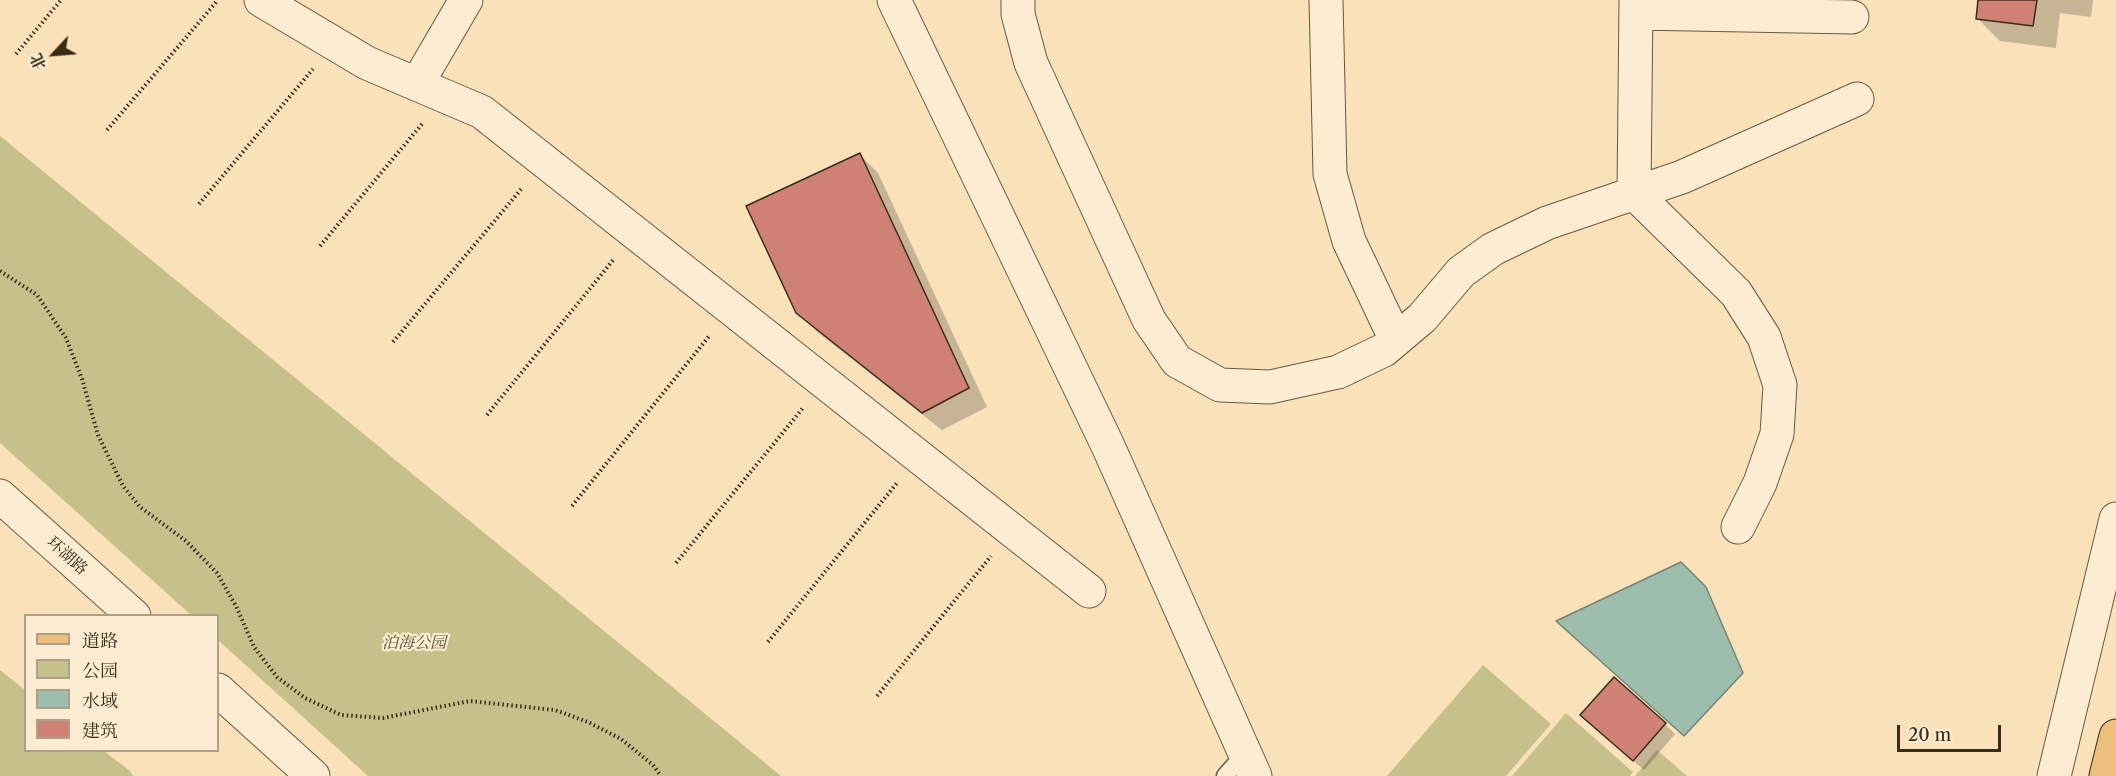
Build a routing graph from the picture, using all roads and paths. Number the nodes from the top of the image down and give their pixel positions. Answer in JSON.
{"nodes":[{"id":1,"x":61,"y":0,"type":"edge"},
{"id":2,"x":218,"y":0,"type":"edge"},
{"id":3,"x":261,"y":0,"type":"edge"},
{"id":4,"x":466,"y":0,"type":"edge"},
{"id":5,"x":894,"y":0,"type":"edge"},
{"id":6,"x":1018,"y":0,"type":"edge"},
{"id":7,"x":1326,"y":0,"type":"edge"},
{"id":8,"x":1636,"y":6,"type":"edge"},
{"id":9,"x":1852,"y":17,"type":"dead end"},
{"id":10,"x":335,"y":44,"type":"junction"},
{"id":11,"x":16,"y":54,"type":"dead end"},
{"id":12,"x":431,"y":90,"type":"junction"},
{"id":13,"x":1857,"y":99,"type":"dead end"},
{"id":14,"x":107,"y":130,"type":"dead end"},
{"id":15,"x":544,"y":161,"type":"junction"},
{"id":16,"x":1634,"y":193,"type":"junction"},
{"id":17,"x":199,"y":204,"type":"dead end"},
{"id":18,"x":636,"y":233,"type":"junction"},
{"id":19,"x":320,"y":246,"type":"dead end"},
{"id":20,"x":0,"y":271,"type":"edge"},
{"id":21,"x":731,"y":309,"type":"junction"},
{"id":22,"x":1396,"y":340,"type":"junction"},
{"id":23,"x":393,"y":342,"type":"dead end"},
{"id":24,"x":824,"y":382,"type":"junction"},
{"id":25,"x":487,"y":416,"type":"dead end"},
{"id":26,"x":919,"y":456,"type":"junction"},
{"id":27,"x":0,"y":496,"type":"edge"},
{"id":28,"x":572,"y":507,"type":"dead end"},
{"id":29,"x":2116,"y":519,"type":"edge"},
{"id":30,"x":1738,"y":527,"type":"dead end"},
{"id":31,"x":1013,"y":530,"type":"junction"},
{"id":32,"x":676,"y":563,"type":"dead end"},
{"id":33,"x":1089,"y":591,"type":"dead end"},
{"id":34,"x":133,"y":614,"type":"edge"},
{"id":35,"x":768,"y":642,"type":"dead end"},
{"id":36,"x":219,"y":691,"type":"edge"},
{"id":37,"x":877,"y":696,"type":"dead end"},
{"id":38,"x":2116,"y":736,"type":"edge"},
{"id":39,"x":1242,"y":768,"type":"edge"},
{"id":40,"x":313,"y":776,"type":"edge"},
{"id":41,"x":661,"y":776,"type":"edge"},
{"id":42,"x":2054,"y":776,"type":"edge"},
{"id":43,"x":2106,"y":776,"type":"edge"}],
"edges":[{"from":1,"to":11,"type":"path"},
{"from":2,"to":14,"type":"path"},
{"from":3,"to":10,"type":"street"},
{"from":4,"to":12,"type":"street"},
{"from":5,"to":39,"type":"street"},
{"from":6,"to":22,"type":"street"},
{"from":7,"to":22,"type":"street"},
{"from":8,"to":9,"type":"street"},
{"from":8,"to":16,"type":"street"},
{"from":10,"to":12,"type":"street"},
{"from":10,"to":17,"type":"path"},
{"from":12,"to":15,"type":"street"},
{"from":12,"to":19,"type":"path"},
{"from":13,"to":16,"type":"street"},
{"from":15,"to":18,"type":"street"},
{"from":15,"to":23,"type":"path"},
{"from":16,"to":22,"type":"street"},
{"from":16,"to":30,"type":"street"},
{"from":18,"to":21,"type":"street"},
{"from":18,"to":25,"type":"path"},
{"from":20,"to":41,"type":"path"},
{"from":21,"to":24,"type":"street"},
{"from":21,"to":28,"type":"path"},
{"from":24,"to":26,"type":"street"},
{"from":24,"to":32,"type":"path"},
{"from":26,"to":31,"type":"street"},
{"from":26,"to":35,"type":"path"},
{"from":27,"to":34,"type":"street","name":"环湖路"},
{"from":29,"to":42,"type":"street"},
{"from":31,"to":33,"type":"street"},
{"from":31,"to":37,"type":"path"},
{"from":36,"to":40,"type":"street"},
{"from":38,"to":43,"type":"main road"}]}
